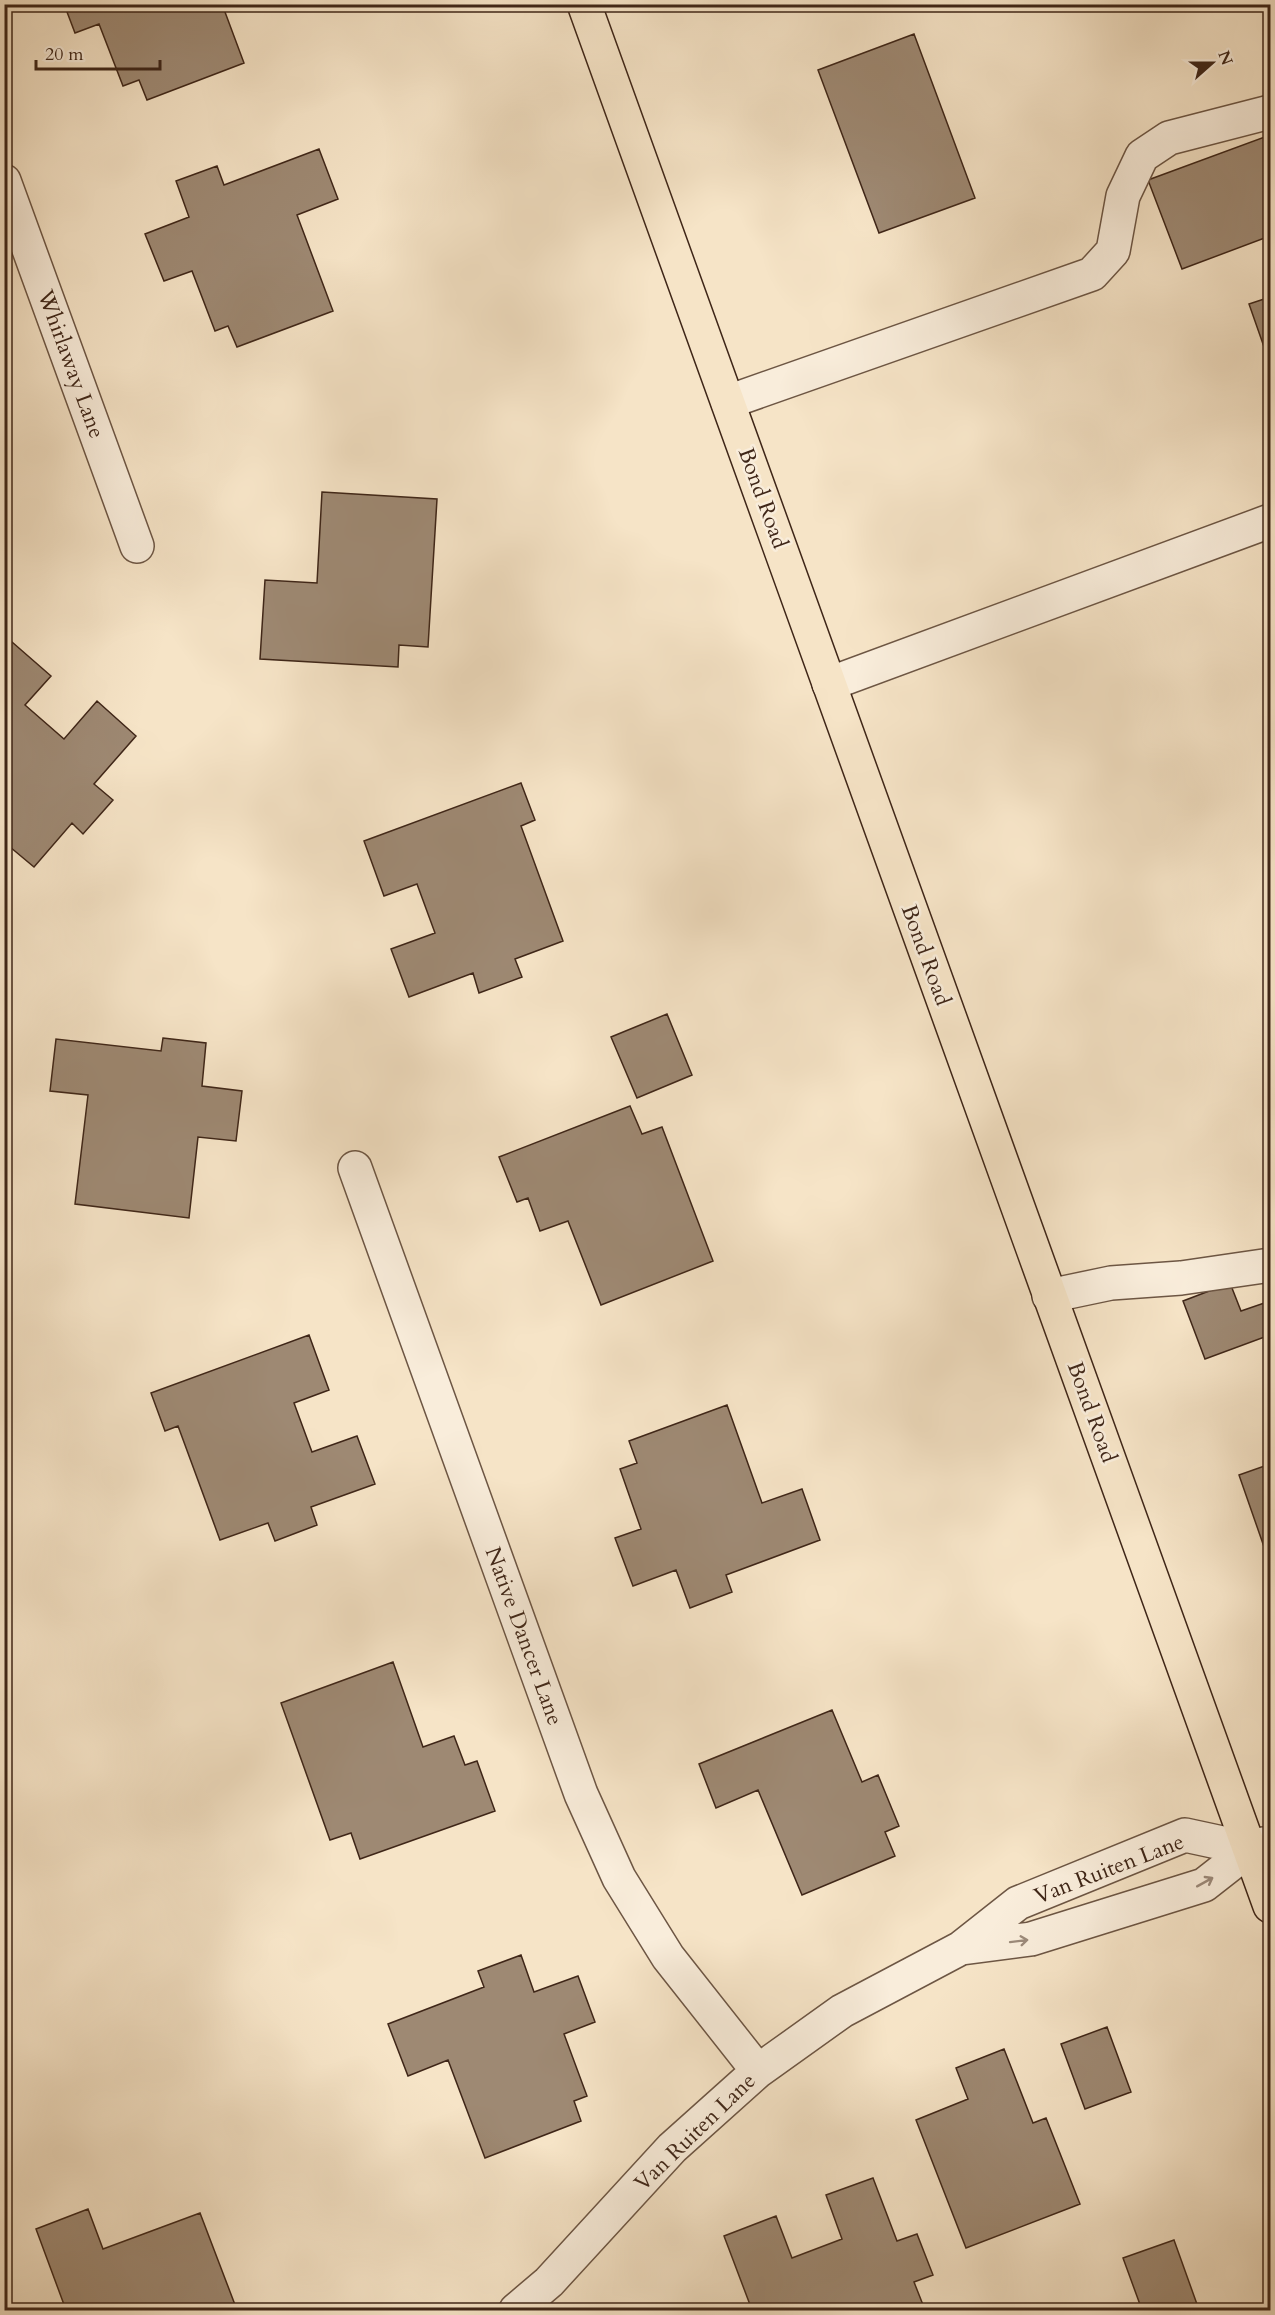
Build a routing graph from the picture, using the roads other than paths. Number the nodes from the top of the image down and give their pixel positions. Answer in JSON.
{"nodes":[{"id":1,"x":584,"y":4,"type":"edge"},
{"id":2,"x":1270,"y":112,"type":"edge"},
{"id":3,"x":4,"y":181,"type":"edge"},
{"id":4,"x":728,"y":402,"type":"junction"},
{"id":5,"x":1270,"y":521,"type":"edge"},
{"id":6,"x":137,"y":546,"type":"dead end"},
{"id":7,"x":829,"y":684,"type":"junction"},
{"id":8,"x":354,"y":1168,"type":"dead end"},
{"id":9,"x":1270,"y":1265,"type":"edge"},
{"id":10,"x":1049,"y":1296,"type":"junction"},
{"id":11,"x":1260,"y":1845,"type":"edge"},
{"id":12,"x":1270,"y":1906,"type":"edge"},
{"id":13,"x":961,"y":1948,"type":"junction"},
{"id":14,"x":758,"y":2071,"type":"junction"},
{"id":15,"x":516,"y":2310,"type":"edge"}],
"edges":[{"from":1,"to":4,"type":"main road","name":"Bond Road"},
{"from":2,"to":4,"type":"street"},
{"from":3,"to":6,"type":"street","name":"Whirlaway Lane"},
{"from":4,"to":7,"type":"main road","name":"Bond Road"},
{"from":5,"to":7,"type":"street"},
{"from":7,"to":10,"type":"main road","name":"Bond Road"},
{"from":8,"to":14,"type":"street","name":"Native Dancer Lane"},
{"from":9,"to":10,"type":"street"},
{"from":10,"to":11,"type":"main road","name":"Bond Road"},
{"from":11,"to":12,"type":"main road","name":"Bond Road"},
{"from":13,"to":11,"type":"street","name":"Van Ruiten Lane","one_way":true},
{"from":11,"to":13,"type":"street","name":"Van Ruiten Lane"},
{"from":13,"to":14,"type":"street","name":"Van Ruiten Lane"},
{"from":14,"to":15,"type":"street","name":"Van Ruiten Lane"}]}
